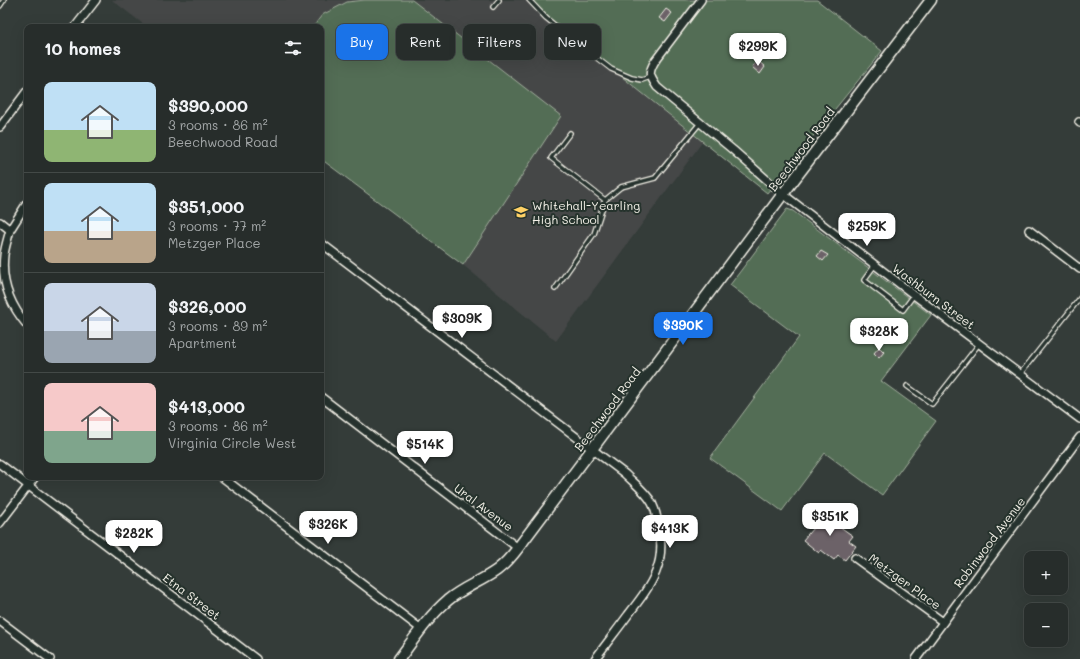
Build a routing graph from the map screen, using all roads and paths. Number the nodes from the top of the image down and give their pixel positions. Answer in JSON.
{"nodes":[{"id":1,"x":4,"y":0,"type":"edge"},
{"id":2,"x":96,"y":0,"type":"edge"},
{"id":3,"x":500,"y":0,"type":"edge"},
{"id":4,"x":529,"y":0,"type":"edge"},
{"id":5,"x":701,"y":0,"type":"edge"},
{"id":6,"x":931,"y":0,"type":"edge"},
{"id":7,"x":0,"y":6,"type":"edge"},
{"id":8,"x":493,"y":7,"type":"dead end"},
{"id":9,"x":78,"y":24,"type":"edge"},
{"id":10,"x":650,"y":77,"type":"junction"},
{"id":11,"x":24,"y":95,"type":"edge"},
{"id":12,"x":700,"y":123,"type":"junction"},
{"id":13,"x":0,"y":127,"type":"edge"},
{"id":14,"x":570,"y":133,"type":"dead end"},
{"id":15,"x":783,"y":194,"type":"junction"},
{"id":16,"x":605,"y":200,"type":"junction"},
{"id":17,"x":24,"y":208,"type":"edge"},
{"id":18,"x":0,"y":222,"type":"edge"},
{"id":19,"x":10,"y":230,"type":"junction"},
{"id":20,"x":1029,"y":230,"type":"dead end"},
{"id":21,"x":324,"y":245,"type":"edge"},
{"id":22,"x":875,"y":265,"type":"junction"},
{"id":23,"x":1080,"y":269,"type":"edge"},
{"id":24,"x":555,"y":289,"type":"dead end"},
{"id":25,"x":914,"y":295,"type":"junction"},
{"id":26,"x":1080,"y":298,"type":"edge"},
{"id":27,"x":24,"y":321,"type":"edge"},
{"id":28,"x":980,"y":344,"type":"junction"},
{"id":29,"x":1020,"y":374,"type":"junction"},
{"id":30,"x":907,"y":386,"type":"dead end"},
{"id":31,"x":324,"y":399,"type":"edge"},
{"id":32,"x":1080,"y":418,"type":"edge"},
{"id":33,"x":1080,"y":437,"type":"edge"},
{"id":34,"x":593,"y":449,"type":"junction"},
{"id":35,"x":0,"y":464,"type":"edge"},
{"id":36,"x":33,"y":480,"type":"edge"},
{"id":37,"x":226,"y":480,"type":"edge"},
{"id":38,"x":29,"y":485,"type":"junction"},
{"id":39,"x":0,"y":523,"type":"edge"},
{"id":40,"x":518,"y":548,"type":"junction"},
{"id":41,"x":855,"y":558,"type":"dead end"},
{"id":42,"x":0,"y":621,"type":"edge"},
{"id":43,"x":943,"y":622,"type":"junction"},
{"id":44,"x":421,"y":629,"type":"junction"},
{"id":45,"x":50,"y":659,"type":"edge"},
{"id":46,"x":256,"y":659,"type":"edge"},
{"id":47,"x":399,"y":659,"type":"edge"},
{"id":48,"x":595,"y":659,"type":"edge"},
{"id":49,"x":916,"y":659,"type":"edge"}],
"edges":[{"from":1,"to":7,"type":"lane"},
{"from":2,"to":9,"type":"street"},
{"from":3,"to":8,"type":"lane"},
{"from":4,"to":10,"type":"lane"},
{"from":5,"to":10,"type":"street"},
{"from":6,"to":15,"type":"street","name":"Beechwood Road"},
{"from":10,"to":12,"type":"street","name":"Washburn Street"},
{"from":11,"to":13,"type":"street"},
{"from":12,"to":15,"type":"street","name":"Washburn Street"},
{"from":12,"to":16,"type":"lane"},
{"from":14,"to":16,"type":"lane"},
{"from":15,"to":22,"type":"street","name":"Washburn Street"},
{"from":15,"to":34,"type":"street","name":"Beechwood Road"},
{"from":16,"to":24,"type":"lane"},
{"from":17,"to":19,"type":"street"},
{"from":18,"to":19,"type":"street"},
{"from":19,"to":27,"type":"street"},
{"from":20,"to":23,"type":"street"},
{"from":21,"to":34,"type":"street"},
{"from":22,"to":25,"type":"street","name":"Washburn Street"},
{"from":22,"to":25,"type":"lane"},
{"from":25,"to":28,"type":"street","name":"Washburn Street"},
{"from":26,"to":29,"type":"lane"},
{"from":28,"to":29,"type":"street","name":"Washburn Street"},
{"from":28,"to":30,"type":"lane"},
{"from":29,"to":32,"type":"street","name":"Washburn Street"},
{"from":31,"to":40,"type":"street","name":"Ural Avenue"},
{"from":33,"to":43,"type":"street","name":"Robinwood Avenue"},
{"from":34,"to":40,"type":"street","name":"Beechwood Road"},
{"from":34,"to":48,"type":"street"},
{"from":35,"to":38,"type":"street","name":"Etna Street"},
{"from":36,"to":38,"type":"street"},
{"from":37,"to":44,"type":"street"},
{"from":38,"to":39,"type":"street"},
{"from":38,"to":46,"type":"street","name":"Etna Street"},
{"from":40,"to":44,"type":"street","name":"Beechwood Road"},
{"from":41,"to":43,"type":"street","name":"Metzger Place"},
{"from":42,"to":45,"type":"street"},
{"from":43,"to":49,"type":"street","name":"Robinwood Avenue"},
{"from":44,"to":47,"type":"street","name":"Beechwood Road"}]}
